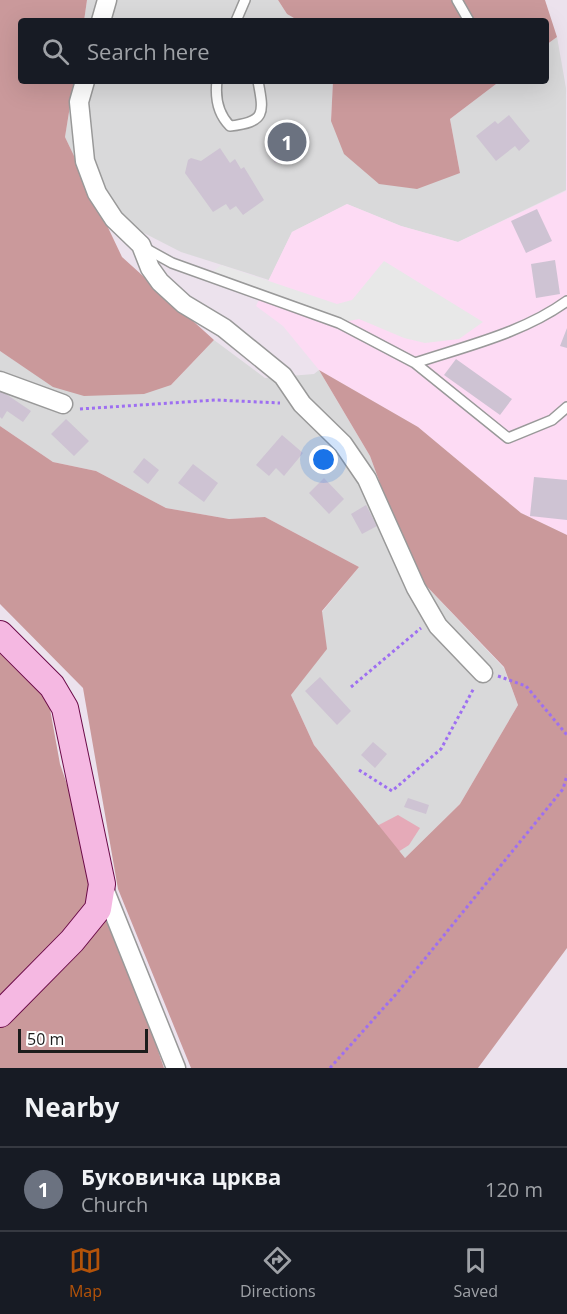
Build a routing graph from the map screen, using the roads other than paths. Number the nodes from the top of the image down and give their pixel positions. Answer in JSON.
{"nodes":[{"id":1,"x":107,"y":0,"type":"edge"},
{"id":2,"x":245,"y":0,"type":"edge"},
{"id":3,"x":457,"y":0,"type":"edge"},
{"id":4,"x":102,"y":18,"type":"edge"},
{"id":5,"x":240,"y":18,"type":"edge"},
{"id":6,"x":467,"y":18,"type":"edge"},
{"id":7,"x":84,"y":84,"type":"edge"},
{"id":8,"x":217,"y":84,"type":"edge"},
{"id":9,"x":259,"y":84,"type":"edge"},
{"id":10,"x":141,"y":245,"type":"junction"},
{"id":11,"x":567,"y":300,"type":"edge"},
{"id":12,"x":415,"y":363,"type":"junction"},
{"id":13,"x":0,"y":381,"type":"edge"},
{"id":14,"x":63,"y":404,"type":"road end"},
{"id":15,"x":567,"y":407,"type":"edge"},
{"id":16,"x":0,"y":634,"type":"edge"},
{"id":17,"x":483,"y":673,"type":"road end"},
{"id":18,"x":102,"y":884,"type":"junction"},
{"id":19,"x":0,"y":1014,"type":"edge"},
{"id":20,"x":176,"y":1068,"type":"edge"}],
"edges":[{"from":1,"to":4,"type":"street"},
{"from":2,"to":5,"type":"lane"},
{"from":3,"to":6,"type":"lane"},
{"from":7,"to":10,"type":"street"},
{"from":8,"to":9,"type":"lane"},
{"from":10,"to":12,"type":"lane"},
{"from":10,"to":17,"type":"street"},
{"from":11,"to":12,"type":"lane"},
{"from":12,"to":15,"type":"lane"},
{"from":13,"to":14,"type":"street"},
{"from":16,"to":18,"type":"street"},
{"from":18,"to":19,"type":"street"},
{"from":18,"to":20,"type":"street"}]}
